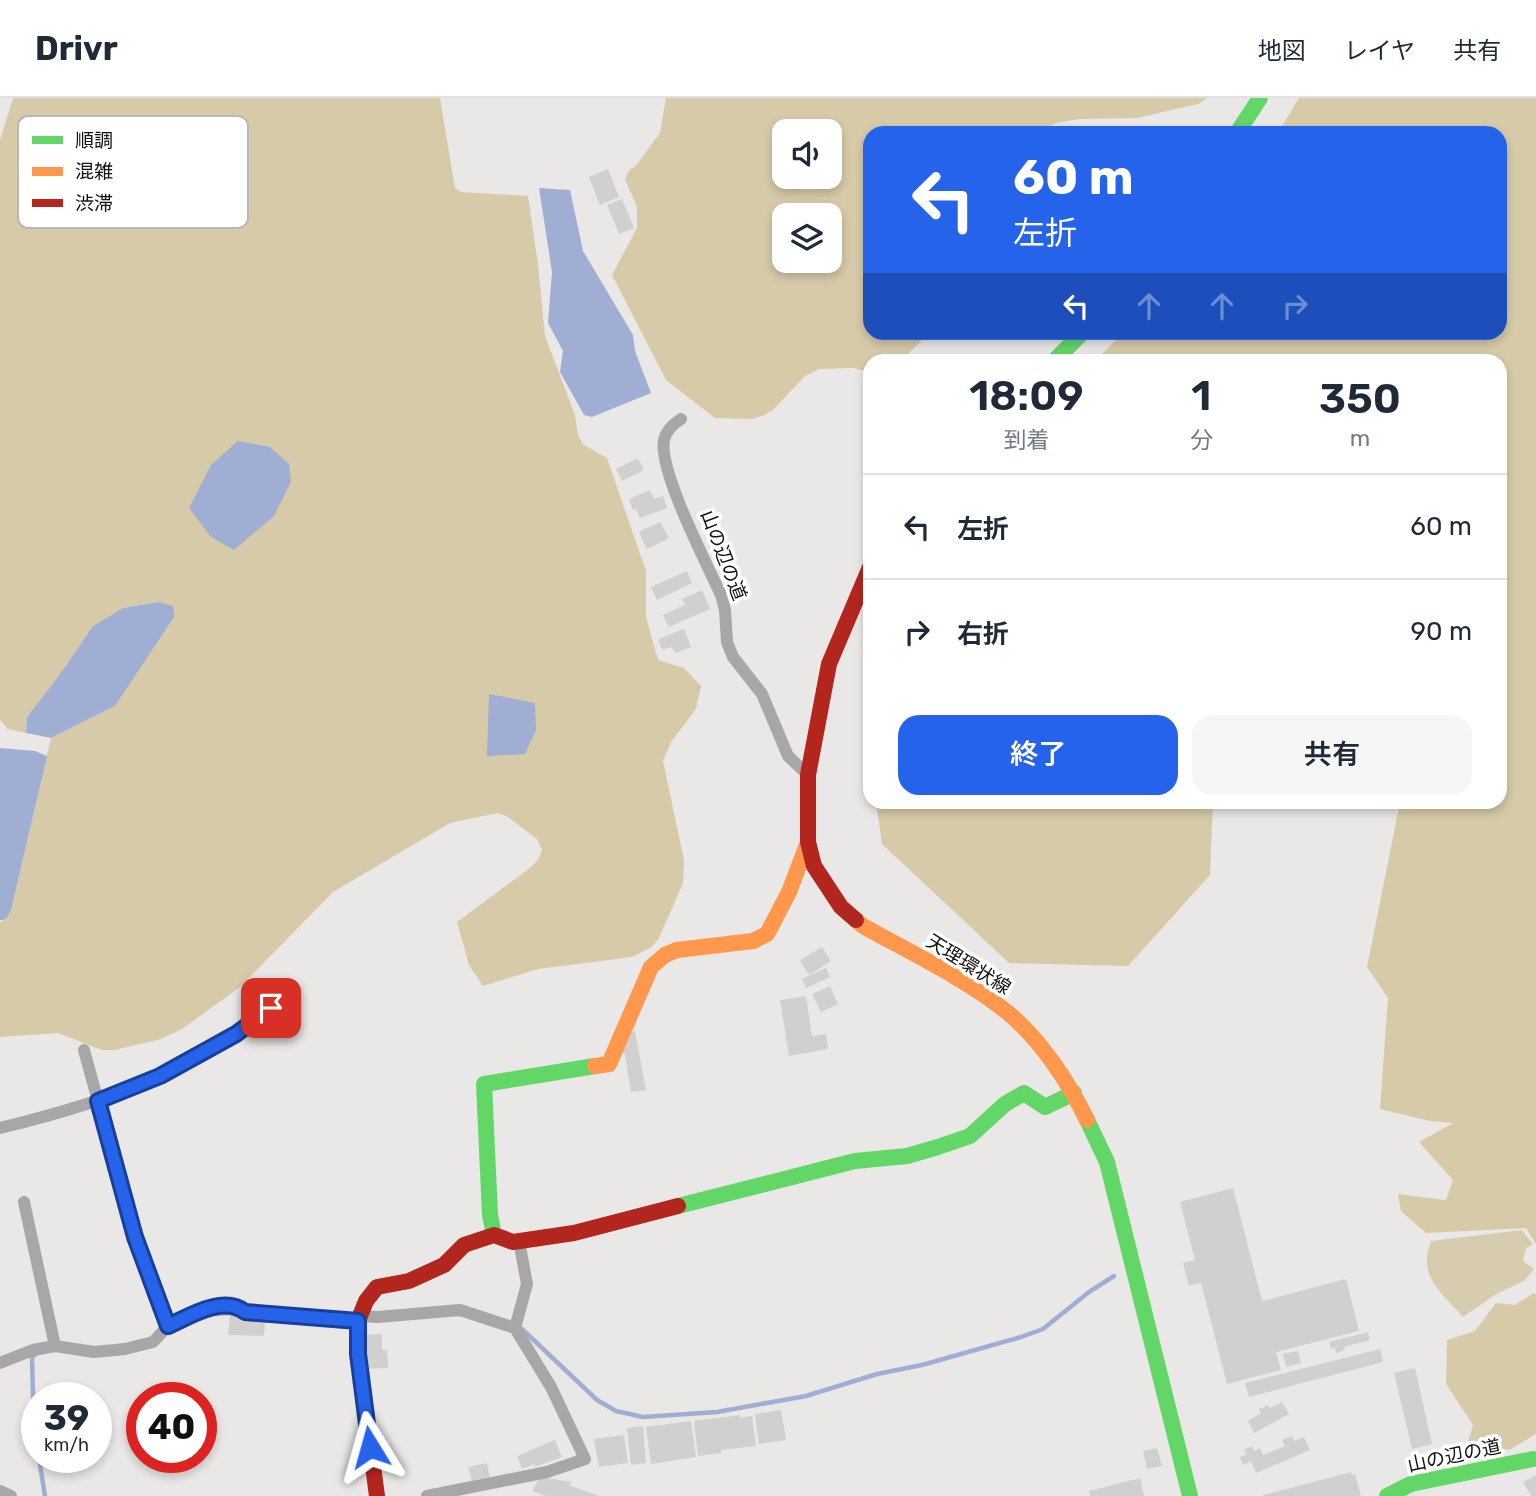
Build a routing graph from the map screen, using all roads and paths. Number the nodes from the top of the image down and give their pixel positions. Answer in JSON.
{"nodes":[{"id":1,"x":1260,"y":98,"type":"edge"},
{"id":2,"x":1242,"y":126,"type":"edge"},
{"id":3,"x":1075,"y":340,"type":"edge"},
{"id":4,"x":1061,"y":354,"type":"edge"},
{"id":5,"x":681,"y":419,"type":"dead end"},
{"id":6,"x":863,"y":584,"type":"edge"},
{"id":7,"x":808,"y":775,"type":"junction"},
{"id":8,"x":808,"y":842,"type":"junction"},
{"id":9,"x":289,"y":995,"type":"dead end"},
{"id":10,"x":84,"y":1050,"type":"dead end"},
{"id":11,"x":1074,"y":1093,"type":"junction"},
{"id":12,"x":98,"y":1101,"type":"junction"},
{"id":13,"x":0,"y":1128,"type":"edge"},
{"id":14,"x":24,"y":1202,"type":"dead end"},
{"id":15,"x":494,"y":1235,"type":"junction"},
{"id":16,"x":519,"y":1241,"type":"junction"},
{"id":17,"x":359,"y":1319,"type":"junction"},
{"id":18,"x":168,"y":1326,"type":"junction"},
{"id":19,"x":515,"y":1328,"type":"junction"},
{"id":20,"x":55,"y":1346,"type":"junction"},
{"id":21,"x":0,"y":1363,"type":"edge"},
{"id":22,"x":1535,"y":1459,"type":"edge"},
{"id":23,"x":0,"y":1491,"type":"edge"},
{"id":24,"x":11,"y":1496,"type":"edge"},
{"id":25,"x":377,"y":1496,"type":"edge"},
{"id":26,"x":427,"y":1496,"type":"edge"},
{"id":27,"x":1190,"y":1496,"type":"edge"},
{"id":28,"x":1387,"y":1496,"type":"edge"}],
"edges":[{"from":1,"to":2,"type":"street"},
{"from":3,"to":4,"type":"street"},
{"from":5,"to":7,"type":"street","name":"山の辺の道"},
{"from":6,"to":7,"type":"street","name":"天理環状線"},
{"from":7,"to":8,"type":"street","name":"天理環状線"},
{"from":8,"to":11,"type":"street","name":"天理環状線"},
{"from":8,"to":15,"type":"street"},
{"from":9,"to":12,"type":"street"},
{"from":10,"to":12,"type":"street"},
{"from":11,"to":16,"type":"street"},
{"from":11,"to":27,"type":"street","name":"天理環状線"},
{"from":12,"to":13,"type":"street"},
{"from":12,"to":18,"type":"street"},
{"from":14,"to":20,"type":"street"},
{"from":15,"to":16,"type":"street"},
{"from":15,"to":17,"type":"street"},
{"from":16,"to":19,"type":"street"},
{"from":17,"to":18,"type":"street"},
{"from":17,"to":19,"type":"street"},
{"from":17,"to":25,"type":"street"},
{"from":18,"to":20,"type":"street"},
{"from":19,"to":26,"type":"street"},
{"from":20,"to":21,"type":"street"},
{"from":22,"to":28,"type":"street","name":"山の辺の道"},
{"from":23,"to":24,"type":"street"}]}
